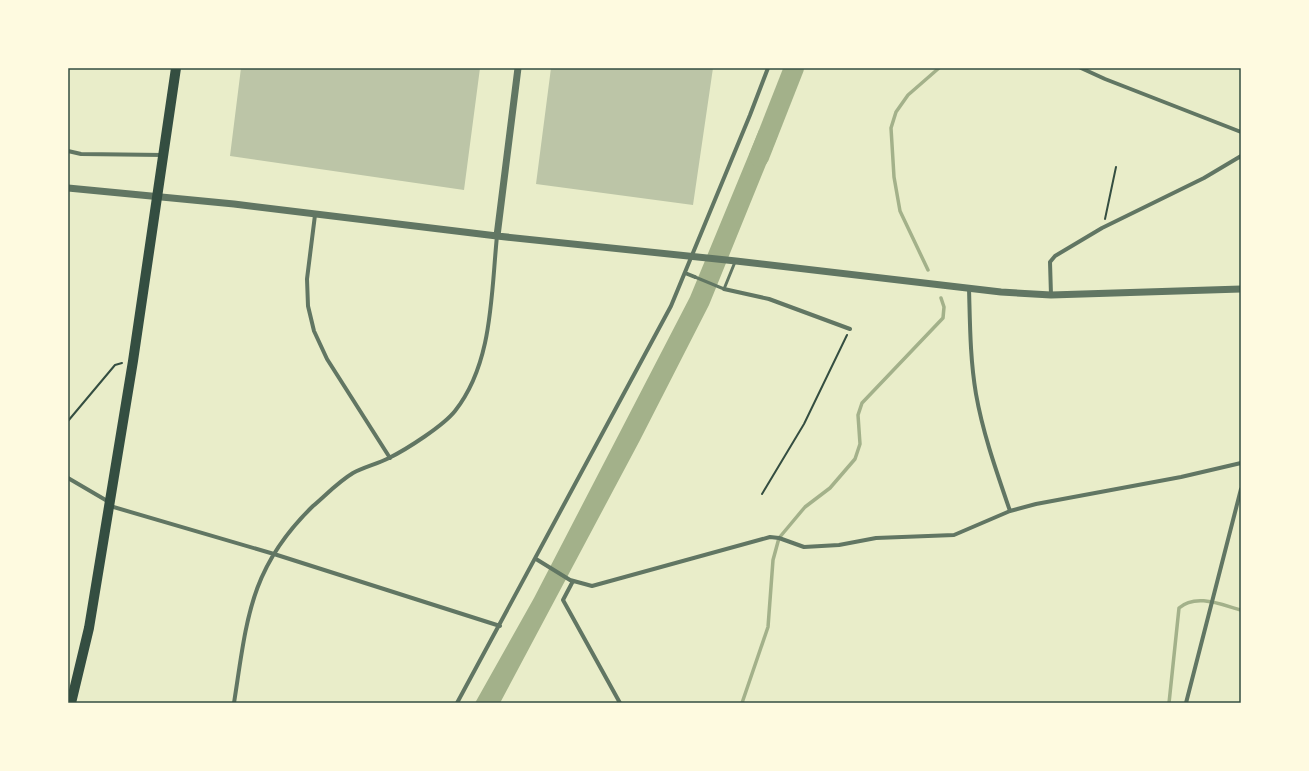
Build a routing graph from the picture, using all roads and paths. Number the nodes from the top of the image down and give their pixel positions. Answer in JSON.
{"nodes":[{"id":1,"x":176,"y":68,"type":"edge"},
{"id":2,"x":518,"y":68,"type":"edge"},
{"id":3,"x":768,"y":68,"type":"edge"},
{"id":4,"x":1081,"y":68,"type":"edge"},
{"id":5,"x":1241,"y":132,"type":"edge"},
{"id":6,"x":68,"y":151,"type":"edge"},
{"id":7,"x":163,"y":155,"type":"junction"},
{"id":8,"x":1241,"y":156,"type":"edge"},
{"id":9,"x":1116,"y":168,"type":"dead end"},
{"id":10,"x":68,"y":188,"type":"edge"},
{"id":11,"x":157,"y":196,"type":"junction"},
{"id":12,"x":315,"y":215,"type":"junction"},
{"id":13,"x":1102,"y":228,"type":"junction"},
{"id":14,"x":497,"y":236,"type":"junction"},
{"id":15,"x":693,"y":256,"type":"junction"},
{"id":16,"x":734,"y":260,"type":"junction"},
{"id":17,"x":685,"y":273,"type":"junction"},
{"id":18,"x":695,"y":277,"type":"joint"},
{"id":19,"x":721,"y":288,"type":"junction"},
{"id":20,"x":969,"y":288,"type":"junction"},
{"id":21,"x":1241,"y":289,"type":"edge"},
{"id":22,"x":1051,"y":295,"type":"junction"},
{"id":23,"x":850,"y":328,"type":"joint"},
{"id":24,"x":132,"y":361,"type":"junction"},
{"id":25,"x":68,"y":422,"type":"edge"},
{"id":26,"x":390,"y":458,"type":"junction"},
{"id":27,"x":1241,"y":462,"type":"edge"},
{"id":28,"x":68,"y":478,"type":"edge"},
{"id":29,"x":1241,"y":489,"type":"edge"},
{"id":30,"x":762,"y":494,"type":"dead end"},
{"id":31,"x":108,"y":504,"type":"junction"},
{"id":32,"x":1010,"y":511,"type":"junction"},
{"id":33,"x":274,"y":554,"type":"junction"},
{"id":34,"x":536,"y":559,"type":"junction"},
{"id":35,"x":572,"y":580,"type":"junction"},
{"id":36,"x":500,"y":626,"type":"junction"},
{"id":37,"x":71,"y":703,"type":"edge"},
{"id":38,"x":234,"y":703,"type":"edge"},
{"id":39,"x":457,"y":703,"type":"edge"},
{"id":40,"x":620,"y":703,"type":"edge"},
{"id":41,"x":1186,"y":703,"type":"edge"}],
"edges":[{"from":1,"to":7,"type":"main road"},
{"from":2,"to":14,"type":"street"},
{"from":3,"to":15,"type":"street"},
{"from":4,"to":5,"type":"street"},
{"from":6,"to":7,"type":"street"},
{"from":7,"to":11,"type":"main road"},
{"from":8,"to":13,"type":"street"},
{"from":9,"to":13,"type":"path"},
{"from":10,"to":11,"type":"street"},
{"from":11,"to":12,"type":"street"},
{"from":11,"to":24,"type":"main road"},
{"from":12,"to":14,"type":"street"},
{"from":12,"to":26,"type":"street"},
{"from":13,"to":22,"type":"street"},
{"from":14,"to":15,"type":"street"},
{"from":14,"to":26,"type":"street"},
{"from":15,"to":16,"type":"street"},
{"from":15,"to":17,"type":"street"},
{"from":16,"to":19,"type":"lane"},
{"from":16,"to":20,"type":"street"},
{"from":17,"to":18,"type":"street"},
{"from":17,"to":34,"type":"street"},
{"from":18,"to":19,"type":"lane"},
{"from":19,"to":23,"type":"street"},
{"from":20,"to":22,"type":"street"},
{"from":20,"to":32,"type":"street"},
{"from":21,"to":22,"type":"street"},
{"from":23,"to":30,"type":"path"},
{"from":24,"to":25,"type":"path"},
{"from":24,"to":31,"type":"main road"},
{"from":26,"to":33,"type":"street"},
{"from":27,"to":32,"type":"street"},
{"from":28,"to":31,"type":"street"},
{"from":29,"to":41,"type":"street"},
{"from":31,"to":33,"type":"street"},
{"from":31,"to":37,"type":"main road"},
{"from":32,"to":35,"type":"street"},
{"from":33,"to":36,"type":"street"},
{"from":33,"to":38,"type":"street"},
{"from":34,"to":35,"type":"street"},
{"from":34,"to":36,"type":"street"},
{"from":35,"to":40,"type":"street"},
{"from":36,"to":39,"type":"street"}]}
